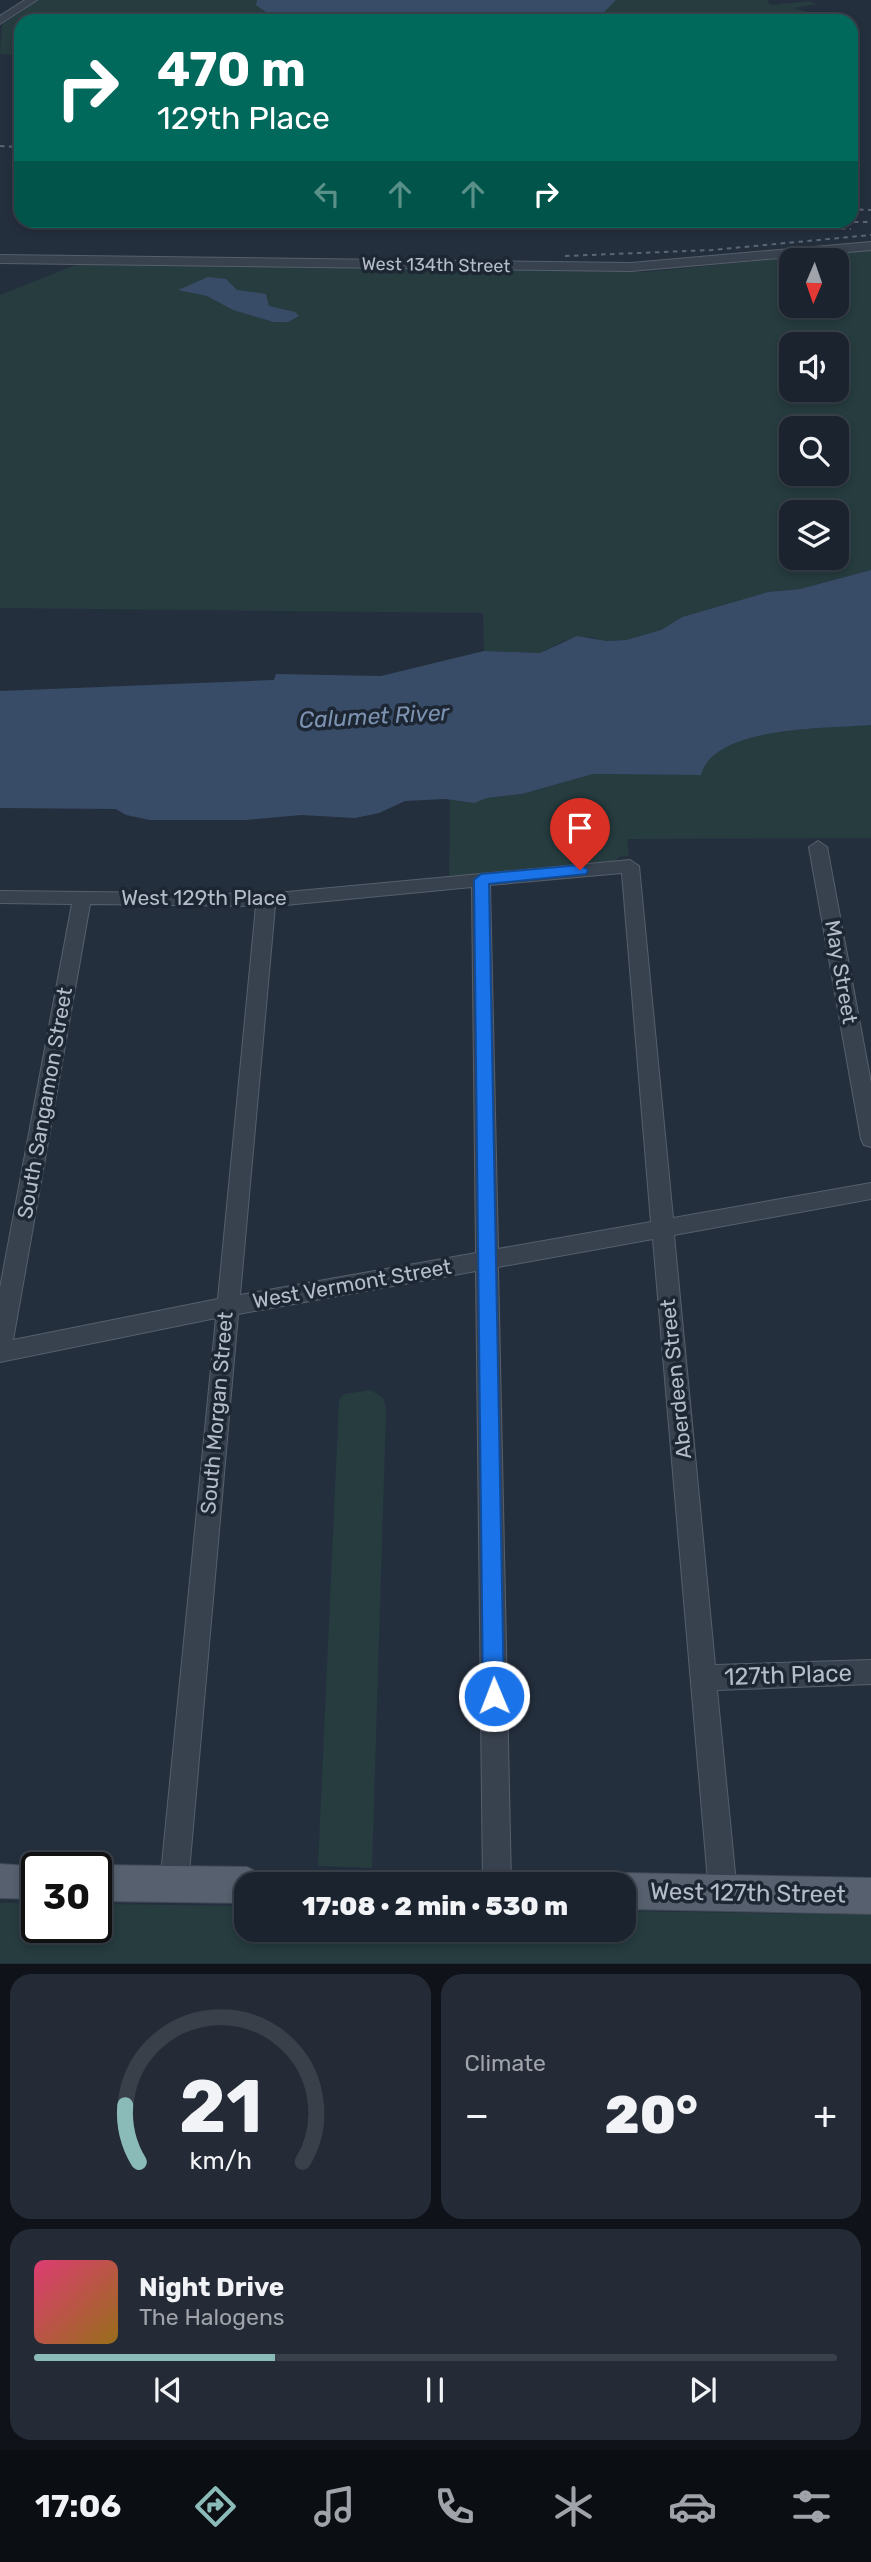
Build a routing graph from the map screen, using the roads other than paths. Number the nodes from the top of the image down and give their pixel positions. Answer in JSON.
{"nodes":[{"id":1,"x":32,"y":0,"type":"edge"},
{"id":2,"x":0,"y":22,"type":"edge"},
{"id":3,"x":871,"y":246,"type":"edge"},
{"id":4,"x":0,"y":259,"type":"edge"},
{"id":5,"x":818,"y":847,"type":"dead end"},
{"id":6,"x":630,"y":866,"type":"joint"},
{"id":7,"x":481,"y":880,"type":"junction"},
{"id":8,"x":0,"y":897,"type":"edge"},
{"id":9,"x":82,"y":898,"type":"junction"},
{"id":10,"x":266,"y":900,"type":"junction"},
{"id":11,"x":871,"y":1139,"type":"edge"},
{"id":12,"x":871,"y":1191,"type":"edge"},
{"id":13,"x":662,"y":1230,"type":"junction"},
{"id":14,"x":487,"y":1259,"type":"junction"},
{"id":15,"x":226,"y":1307,"type":"junction"},
{"id":16,"x":0,"y":1351,"type":"edge"},
{"id":17,"x":871,"y":1672,"type":"edge"},
{"id":18,"x":705,"y":1678,"type":"junction"},
{"id":19,"x":496,"y":1872,"type":"edge"},
{"id":20,"x":0,"y":1881,"type":"edge"},
{"id":21,"x":21,"y":1882,"type":"edge"},
{"id":22,"x":112,"y":1883,"type":"edge"},
{"id":23,"x":174,"y":1884,"type":"junction"},
{"id":24,"x":234,"y":1885,"type":"edge"},
{"id":25,"x":636,"y":1891,"type":"edge"},
{"id":26,"x":723,"y":1893,"type":"junction"},
{"id":27,"x":871,"y":1895,"type":"edge"}],
"edges":[{"from":1,"to":2,"type":"street"},
{"from":3,"to":4,"type":"street","name":"West 134th Street"},
{"from":5,"to":11,"type":"street","name":"May Street"},
{"from":6,"to":7,"type":"street","name":"West 129th Place"},
{"from":6,"to":13,"type":"street","name":"Aberdeen Street"},
{"from":7,"to":10,"type":"street","name":"West 129th Place"},
{"from":7,"to":14,"type":"street"},
{"from":8,"to":9,"type":"street","name":"West 129th Place"},
{"from":9,"to":10,"type":"street","name":"West 129th Place"},
{"from":9,"to":16,"type":"street","name":"South Sangamon Street"},
{"from":10,"to":15,"type":"street","name":"South Morgan Street"},
{"from":12,"to":13,"type":"street","name":"West Vermont Street"},
{"from":13,"to":14,"type":"street","name":"West Vermont Street"},
{"from":13,"to":18,"type":"street","name":"Aberdeen Street"},
{"from":14,"to":15,"type":"street","name":"West Vermont Street"},
{"from":14,"to":19,"type":"street"},
{"from":15,"to":16,"type":"street","name":"West Vermont Street"},
{"from":15,"to":23,"type":"street","name":"South Morgan Street"},
{"from":17,"to":18,"type":"street","name":"127th Place"},
{"from":18,"to":26,"type":"street","name":"Aberdeen Street"},
{"from":20,"to":21,"type":"main road"},
{"from":22,"to":23,"type":"main road"},
{"from":23,"to":24,"type":"main road"},
{"from":25,"to":26,"type":"main road","name":"West 127th Street"},
{"from":26,"to":27,"type":"main road","name":"West 127th Street"}]}
